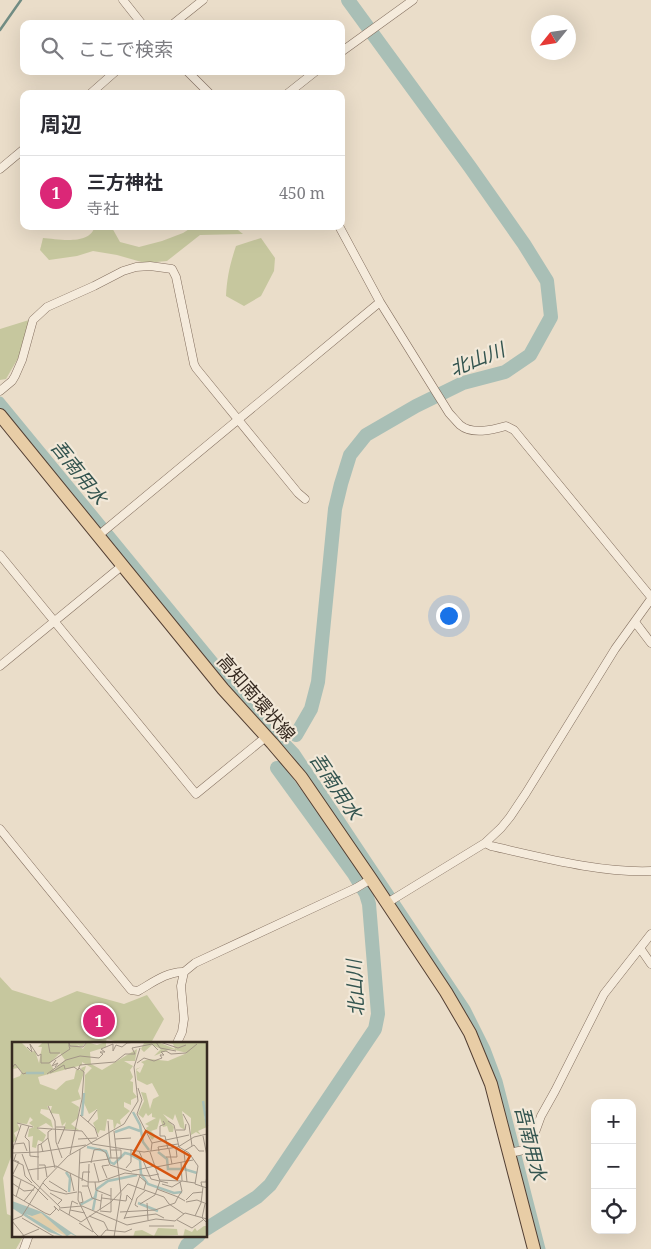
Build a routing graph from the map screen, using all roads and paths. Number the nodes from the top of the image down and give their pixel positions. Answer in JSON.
{"nodes":[{"id":1,"x":123,"y":0,"type":"edge"},
{"id":2,"x":203,"y":0,"type":"edge"},
{"id":3,"x":413,"y":0,"type":"edge"},
{"id":4,"x":139,"y":20,"type":"edge"},
{"id":5,"x":179,"y":20,"type":"edge"},
{"id":6,"x":345,"y":49,"type":"edge"},
{"id":7,"x":111,"y":75,"type":"edge"},
{"id":8,"x":191,"y":75,"type":"edge"},
{"id":9,"x":311,"y":75,"type":"edge"},
{"id":10,"x":95,"y":90,"type":"edge"},
{"id":11,"x":206,"y":90,"type":"edge"},
{"id":12,"x":293,"y":90,"type":"edge"},
{"id":13,"x":20,"y":152,"type":"edge"},
{"id":14,"x":0,"y":169,"type":"edge"},
{"id":15,"x":341,"y":230,"type":"edge"},
{"id":16,"x":380,"y":302,"type":"junction"},
{"id":17,"x":0,"y":391,"type":"edge"},
{"id":18,"x":0,"y":415,"type":"edge"},
{"id":19,"x":238,"y":420,"type":"junction"},
{"id":20,"x":305,"y":499,"type":"dead end"},
{"id":21,"x":103,"y":531,"type":"junction"},
{"id":22,"x":0,"y":556,"type":"edge"},
{"id":23,"x":123,"y":565,"type":"junction"},
{"id":24,"x":651,"y":598,"type":"edge"},
{"id":25,"x":55,"y":622,"type":"junction"},
{"id":26,"x":635,"y":622,"type":"junction"},
{"id":27,"x":651,"y":643,"type":"edge"},
{"id":28,"x":0,"y":666,"type":"edge"},
{"id":29,"x":267,"y":736,"type":"junction"},
{"id":30,"x":0,"y":830,"type":"edge"},
{"id":31,"x":484,"y":843,"type":"junction"},
{"id":32,"x":651,"y":871,"type":"edge"},
{"id":33,"x":368,"y":881,"type":"junction"},
{"id":34,"x":391,"y":900,"type":"junction"},
{"id":35,"x":651,"y":934,"type":"edge"},
{"id":36,"x":640,"y":948,"type":"junction"},
{"id":37,"x":651,"y":964,"type":"edge"},
{"id":38,"x":184,"y":972,"type":"junction"},
{"id":39,"x":177,"y":1042,"type":"edge"},
{"id":40,"x":514,"y":1152,"type":"junction"},
{"id":41,"x":29,"y":1236,"type":"edge"},
{"id":42,"x":24,"y":1249,"type":"edge"},
{"id":43,"x":534,"y":1249,"type":"edge"}],
"edges":[{"from":1,"to":4,"type":"street"},
{"from":2,"to":5,"type":"street"},
{"from":3,"to":6,"type":"street"},
{"from":7,"to":10,"type":"street"},
{"from":8,"to":11,"type":"street"},
{"from":9,"to":12,"type":"street"},
{"from":13,"to":14,"type":"street"},
{"from":15,"to":16,"type":"street"},
{"from":16,"to":19,"type":"street"},
{"from":16,"to":24,"type":"street"},
{"from":17,"to":19,"type":"street"},
{"from":18,"to":21,"type":"main road","name":"高知南環状線"},
{"from":19,"to":20,"type":"street"},
{"from":19,"to":21,"type":"street"},
{"from":21,"to":23,"type":"main road","name":"高知南環状線"},
{"from":22,"to":25,"type":"street"},
{"from":23,"to":25,"type":"street"},
{"from":23,"to":29,"type":"main road","name":"高知南環状線"},
{"from":24,"to":26,"type":"street"},
{"from":25,"to":28,"type":"street"},
{"from":25,"to":29,"type":"street"},
{"from":26,"to":27,"type":"street"},
{"from":26,"to":31,"type":"street"},
{"from":29,"to":33,"type":"main road","name":"高知南環状線"},
{"from":30,"to":38,"type":"street"},
{"from":31,"to":32,"type":"street"},
{"from":31,"to":34,"type":"street"},
{"from":33,"to":34,"type":"main road","name":"高知南環状線"},
{"from":33,"to":38,"type":"street"},
{"from":34,"to":40,"type":"main road","name":"高知南環状線"},
{"from":35,"to":36,"type":"street"},
{"from":36,"to":37,"type":"street"},
{"from":36,"to":40,"type":"street"},
{"from":38,"to":39,"type":"street"},
{"from":40,"to":43,"type":"main road","name":"高知南環状線"},
{"from":41,"to":42,"type":"street"}]}
